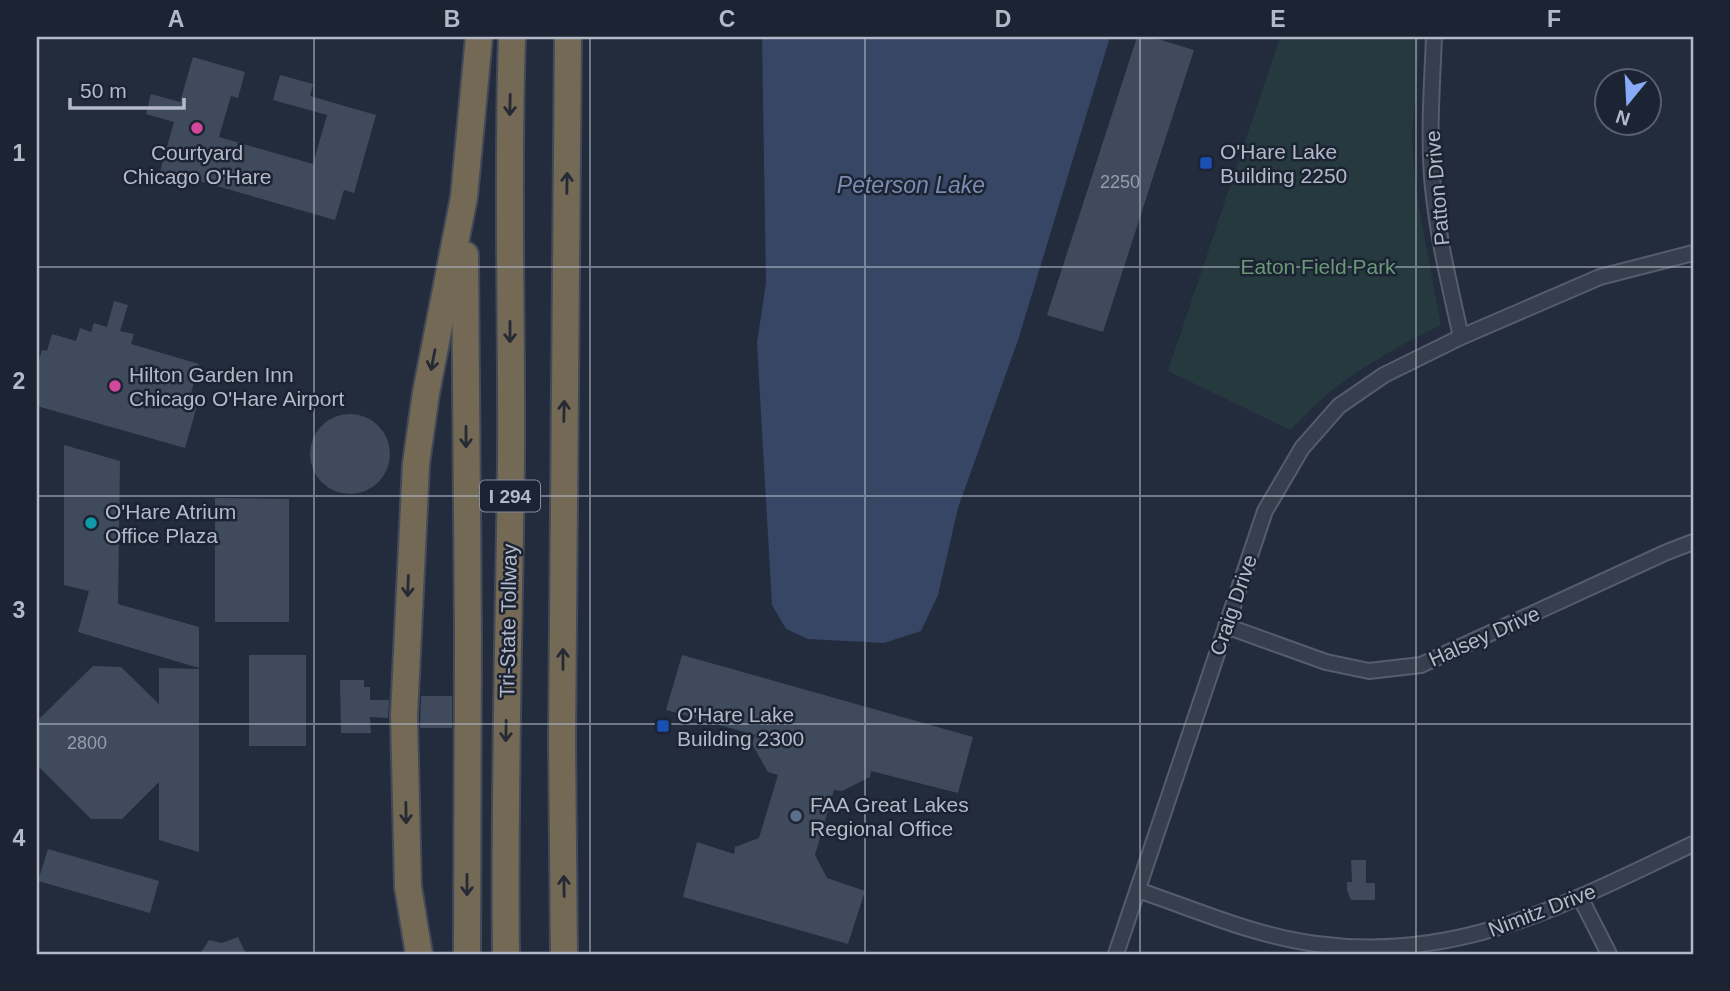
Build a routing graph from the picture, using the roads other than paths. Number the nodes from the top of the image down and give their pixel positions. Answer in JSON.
{"nodes":[{"id":1,"x":479,"y":37,"type":"edge"},
{"id":2,"x":512,"y":37,"type":"edge"},
{"id":3,"x":568,"y":37,"type":"edge"},
{"id":4,"x":1434,"y":37,"type":"edge"},
{"id":5,"x":464,"y":197,"type":"junction"},
{"id":6,"x":1693,"y":253,"type":"edge"},
{"id":7,"x":1461,"y":337,"type":"junction"},
{"id":8,"x":1693,"y":542,"type":"edge"},
{"id":9,"x":1226,"y":626,"type":"junction"},
{"id":10,"x":1693,"y":844,"type":"edge"},
{"id":11,"x":1139,"y":890,"type":"junction"},
{"id":12,"x":1580,"y":897,"type":"junction"},
{"id":13,"x":419,"y":954,"type":"edge"},
{"id":14,"x":467,"y":954,"type":"edge"},
{"id":15,"x":506,"y":954,"type":"edge"},
{"id":16,"x":564,"y":954,"type":"edge"},
{"id":17,"x":1116,"y":954,"type":"edge"},
{"id":18,"x":1609,"y":954,"type":"edge"}],
"edges":[{"from":1,"to":5,"type":"highway"},
{"from":2,"to":15,"type":"highway","name":"Tri-State Tollway","number":"I 294","one_way":true},
{"from":16,"to":3,"type":"highway","number":"I 294","one_way":true},
{"from":4,"to":7,"type":"street","name":"Patton Drive"},
{"from":5,"to":13,"type":"highway","one_way":true},
{"from":5,"to":14,"type":"highway","one_way":true},
{"from":6,"to":7,"type":"street","name":"Craig Drive"},
{"from":7,"to":9,"type":"street","name":"Craig Drive"},
{"from":8,"to":9,"type":"street","name":"Halsey Drive"},
{"from":9,"to":11,"type":"street","name":"Craig Drive"},
{"from":10,"to":12,"type":"street","name":"Nimitz Drive"},
{"from":11,"to":12,"type":"street","name":"Nimitz Drive"},
{"from":11,"to":17,"type":"street","name":"Craig Drive"},
{"from":12,"to":18,"type":"street"}]}
